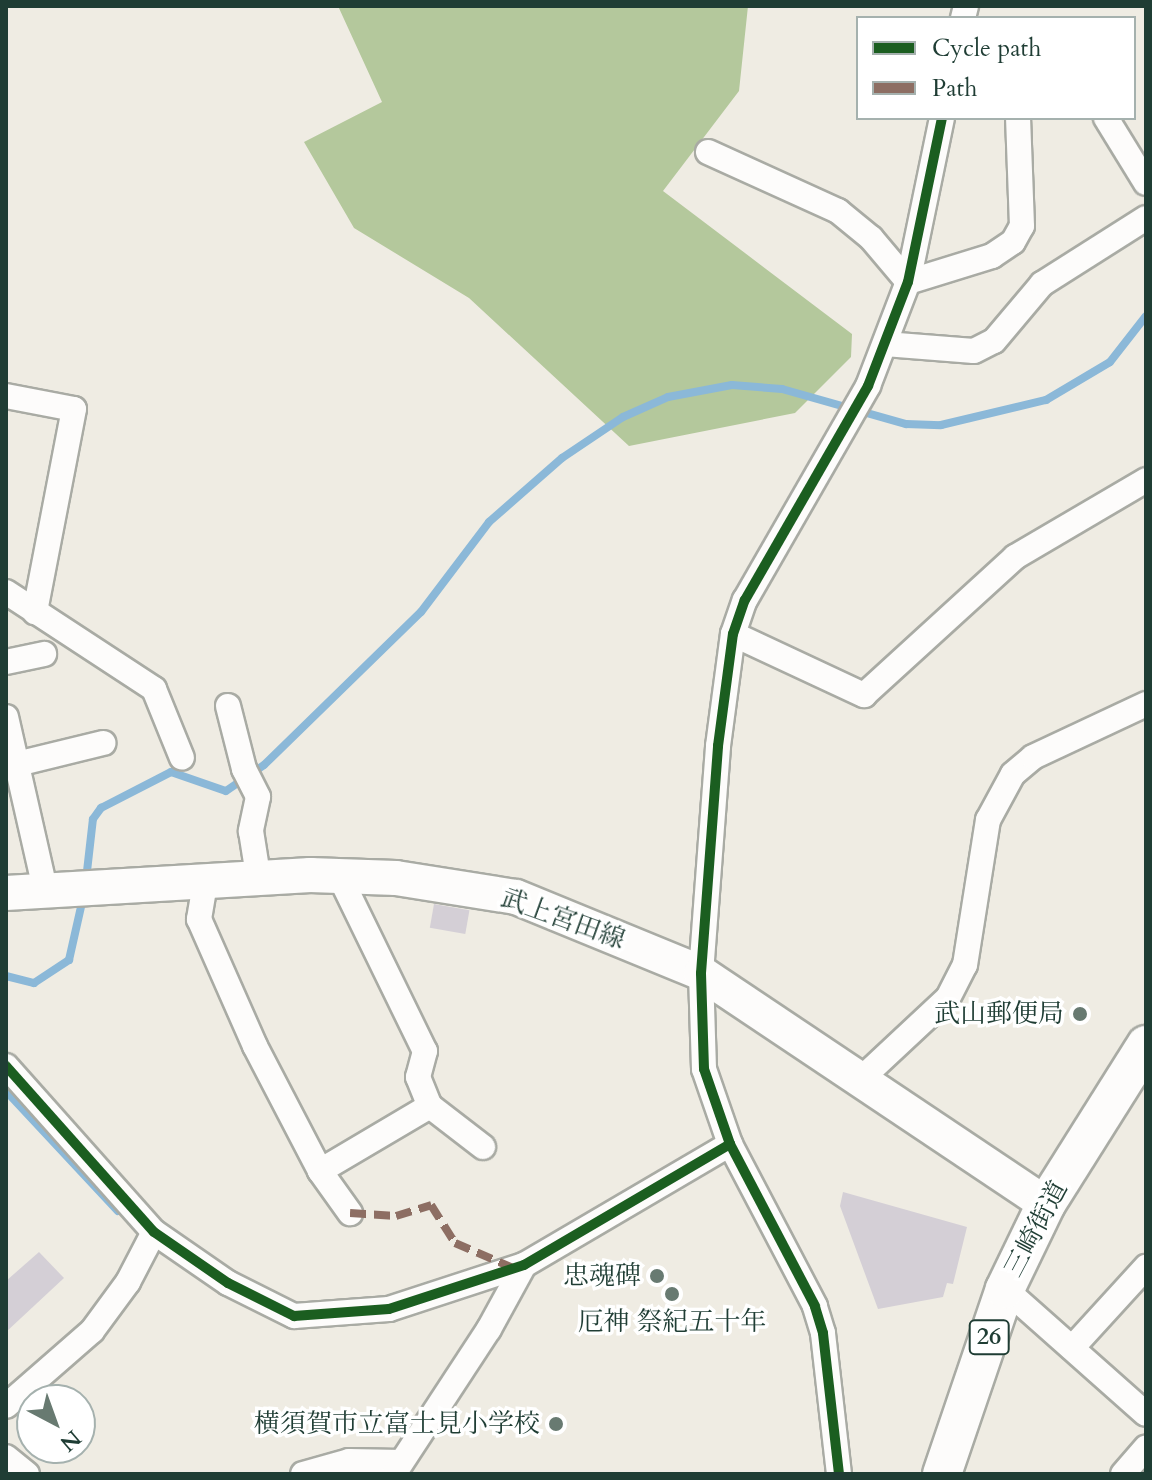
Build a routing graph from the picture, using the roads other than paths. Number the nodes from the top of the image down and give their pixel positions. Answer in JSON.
{"nodes":[{"id":1,"x":942,"y":120,"type":"edge"},
{"id":2,"x":1018,"y":120,"type":"edge"},
{"id":3,"x":1107,"y":120,"type":"edge"},
{"id":4,"x":708,"y":152,"type":"dead end"},
{"id":5,"x":1146,"y":183,"type":"edge"},
{"id":6,"x":1146,"y":218,"type":"edge"},
{"id":7,"x":908,"y":282,"type":"junction"},
{"id":8,"x":885,"y":344,"type":"junction"},
{"id":9,"x":6,"y":396,"type":"edge"},
{"id":10,"x":1146,"y":480,"type":"edge"},
{"id":11,"x":6,"y":592,"type":"edge"},
{"id":12,"x":35,"y":612,"type":"junction"},
{"id":13,"x":733,"y":634,"type":"junction"},
{"id":14,"x":44,"y":654,"type":"dead end"},
{"id":15,"x":6,"y":662,"type":"edge"},
{"id":16,"x":1146,"y":704,"type":"edge"},
{"id":17,"x":228,"y":706,"type":"dead end"},
{"id":18,"x":6,"y":717,"type":"edge"},
{"id":19,"x":103,"y":743,"type":"dead end"},
{"id":20,"x":182,"y":758,"type":"dead end"},
{"id":21,"x":17,"y":764,"type":"junction"},
{"id":22,"x":258,"y":875,"type":"junction"},
{"id":23,"x":339,"y":875,"type":"junction"},
{"id":24,"x":206,"y":878,"type":"junction"},
{"id":25,"x":72,"y":887,"type":"junction"},
{"id":26,"x":6,"y":893,"type":"edge"},
{"id":27,"x":701,"y":973,"type":"junction"},
{"id":28,"x":1146,"y":1045,"type":"edge"},
{"id":29,"x":6,"y":1066,"type":"edge"},
{"id":30,"x":861,"y":1079,"type":"junction"},
{"id":31,"x":430,"y":1106,"type":"junction"},
{"id":32,"x":730,"y":1144,"type":"junction"},
{"id":33,"x":483,"y":1147,"type":"dead end"},
{"id":34,"x":320,"y":1171,"type":"junction"},
{"id":35,"x":1046,"y":1204,"type":"junction"},
{"id":36,"x":350,"y":1213,"type":"dead end"},
{"id":37,"x":154,"y":1232,"type":"junction"},
{"id":38,"x":524,"y":1265,"type":"junction"},
{"id":39,"x":1146,"y":1267,"type":"edge"},
{"id":40,"x":1005,"y":1289,"type":"junction"},
{"id":41,"x":1072,"y":1348,"type":"junction"},
{"id":42,"x":6,"y":1406,"type":"edge"},
{"id":43,"x":1146,"y":1414,"type":"edge"},
{"id":44,"x":1146,"y":1448,"type":"edge"},
{"id":45,"x":6,"y":1457,"type":"edge"},
{"id":46,"x":397,"y":1468,"type":"edge"},
{"id":47,"x":27,"y":1474,"type":"edge"},
{"id":48,"x":303,"y":1474,"type":"edge"},
{"id":49,"x":839,"y":1474,"type":"edge"},
{"id":50,"x":942,"y":1474,"type":"edge"},
{"id":51,"x":1123,"y":1474,"type":"edge"}],
"edges":[{"from":1,"to":7,"type":"street"},
{"from":2,"to":7,"type":"street"},
{"from":3,"to":5,"type":"street"},
{"from":4,"to":7,"type":"street"},
{"from":6,"to":8,"type":"street"},
{"from":7,"to":8,"type":"street"},
{"from":8,"to":13,"type":"street"},
{"from":9,"to":12,"type":"street"},
{"from":10,"to":13,"type":"street"},
{"from":11,"to":12,"type":"street"},
{"from":12,"to":20,"type":"street"},
{"from":13,"to":27,"type":"street"},
{"from":14,"to":15,"type":"street"},
{"from":16,"to":30,"type":"street"},
{"from":17,"to":22,"type":"street"},
{"from":18,"to":21,"type":"street"},
{"from":19,"to":21,"type":"street"},
{"from":21,"to":25,"type":"street"},
{"from":22,"to":23,"type":"main road","name":"武上宮田線"},
{"from":22,"to":24,"type":"main road","name":"武上宮田線"},
{"from":23,"to":27,"type":"main road","name":"武上宮田線"},
{"from":23,"to":31,"type":"street"},
{"from":24,"to":25,"type":"main road","name":"武上宮田線"},
{"from":24,"to":34,"type":"street"},
{"from":25,"to":26,"type":"main road","name":"武上宮田線"},
{"from":27,"to":30,"type":"main road","name":"武上宮田線"},
{"from":27,"to":32,"type":"street"},
{"from":28,"to":35,"type":"main road","name":"三崎街道","number":"26"},
{"from":29,"to":37,"type":"street"},
{"from":30,"to":35,"type":"main road","name":"武上宮田線"},
{"from":31,"to":33,"type":"street"},
{"from":31,"to":34,"type":"street"},
{"from":32,"to":38,"type":"street"},
{"from":32,"to":49,"type":"street"},
{"from":34,"to":36,"type":"street"},
{"from":35,"to":40,"type":"main road","name":"三崎街道","number":"26"},
{"from":37,"to":38,"type":"street"},
{"from":37,"to":42,"type":"street"},
{"from":38,"to":46,"type":"street"},
{"from":39,"to":41,"type":"street"},
{"from":40,"to":41,"type":"street"},
{"from":40,"to":50,"type":"main road","name":"三崎街道","number":"26"},
{"from":41,"to":43,"type":"street"},
{"from":44,"to":51,"type":"street"},
{"from":45,"to":47,"type":"street"},
{"from":46,"to":48,"type":"street"}]}
